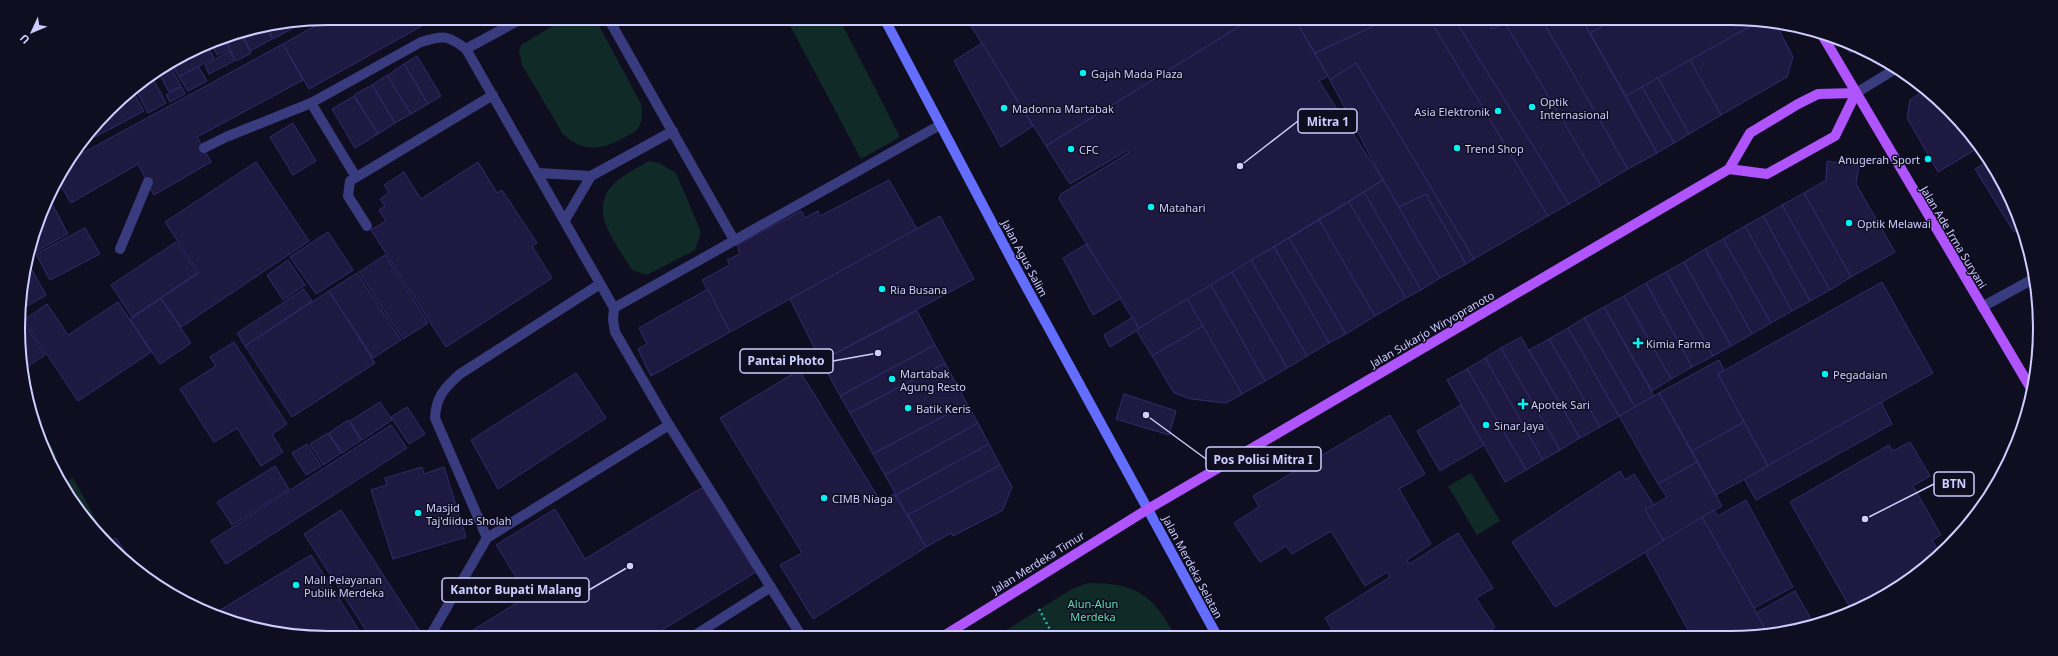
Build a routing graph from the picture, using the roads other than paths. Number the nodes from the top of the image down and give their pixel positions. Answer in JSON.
{"nodes":[{"id":1,"x":510,"y":25,"type":"edge"},
{"id":2,"x":612,"y":25,"type":"edge"},
{"id":3,"x":888,"y":25,"type":"edge"},
{"id":4,"x":1825,"y":40,"type":"edge"},
{"id":5,"x":466,"y":49,"type":"junction"},
{"id":6,"x":1891,"y":72,"type":"edge"},
{"id":7,"x":1856,"y":93,"type":"junction"},
{"id":8,"x":493,"y":95,"type":"junction"},
{"id":9,"x":311,"y":103,"type":"junction"},
{"id":10,"x":940,"y":125,"type":"junction"},
{"id":11,"x":673,"y":131,"type":"junction"},
{"id":12,"x":204,"y":148,"type":"dead end"},
{"id":13,"x":1729,"y":169,"type":"junction"},
{"id":14,"x":538,"y":173,"type":"junction"},
{"id":15,"x":591,"y":176,"type":"junction"},
{"id":16,"x":356,"y":177,"type":"junction"},
{"id":17,"x":148,"y":182,"type":"dead end"},
{"id":18,"x":565,"y":220,"type":"junction"},
{"id":19,"x":366,"y":226,"type":"dead end"},
{"id":20,"x":734,"y":240,"type":"junction"},
{"id":21,"x":120,"y":249,"type":"dead end"},
{"id":22,"x":2029,"y":281,"type":"edge"},
{"id":23,"x":600,"y":284,"type":"junction"},
{"id":24,"x":614,"y":308,"type":"junction"},
{"id":25,"x":1982,"y":308,"type":"junction"},
{"id":26,"x":2028,"y":383,"type":"edge"},
{"id":27,"x":669,"y":425,"type":"junction"},
{"id":28,"x":1148,"y":509,"type":"junction"},
{"id":29,"x":487,"y":538,"type":"junction"},
{"id":30,"x":771,"y":587,"type":"junction"},
{"id":31,"x":433,"y":631,"type":"edge"},
{"id":32,"x":701,"y":631,"type":"edge"},
{"id":33,"x":798,"y":631,"type":"edge"},
{"id":34,"x":952,"y":631,"type":"edge"},
{"id":35,"x":1214,"y":631,"type":"edge"}],
"edges":[{"from":1,"to":5,"type":"street"},
{"from":2,"to":11,"type":"street"},
{"from":3,"to":10,"type":"main road","name":"Jalan Agus Salim"},
{"from":4,"to":7,"type":"main road","name":"Jalan Ade Irma Suryani"},
{"from":5,"to":8,"type":"street"},
{"from":5,"to":9,"type":"street"},
{"from":6,"to":7,"type":"street"},
{"from":7,"to":13,"type":"main road","name":"Jalan Sukarjo Wiryopranoto"},
{"from":7,"to":13,"type":"main road"},
{"from":7,"to":25,"type":"main road","name":"Jalan Ade Irma Suryani"},
{"from":8,"to":14,"type":"street"},
{"from":8,"to":16,"type":"street"},
{"from":9,"to":12,"type":"street"},
{"from":9,"to":16,"type":"street"},
{"from":10,"to":20,"type":"street"},
{"from":10,"to":28,"type":"main road","name":"Jalan Agus Salim"},
{"from":11,"to":15,"type":"street"},
{"from":11,"to":20,"type":"street"},
{"from":13,"to":28,"type":"main road","name":"Jalan Sukarjo Wiryopranoto"},
{"from":14,"to":15,"type":"street"},
{"from":14,"to":18,"type":"street"},
{"from":15,"to":18,"type":"street"},
{"from":16,"to":19,"type":"street"},
{"from":17,"to":21,"type":"street"},
{"from":18,"to":23,"type":"street"},
{"from":20,"to":24,"type":"street"},
{"from":22,"to":25,"type":"street"},
{"from":23,"to":24,"type":"street"},
{"from":23,"to":29,"type":"street"},
{"from":24,"to":27,"type":"street"},
{"from":25,"to":26,"type":"main road","name":"Jalan Ade Irma Suryani"},
{"from":27,"to":29,"type":"street"},
{"from":27,"to":30,"type":"street"},
{"from":28,"to":34,"type":"main road","name":"Jalan Merdeka Timur"},
{"from":28,"to":35,"type":"main road","name":"Jalan Merdeka Selatan"},
{"from":29,"to":31,"type":"street"},
{"from":30,"to":32,"type":"street"},
{"from":30,"to":33,"type":"street"}]}
